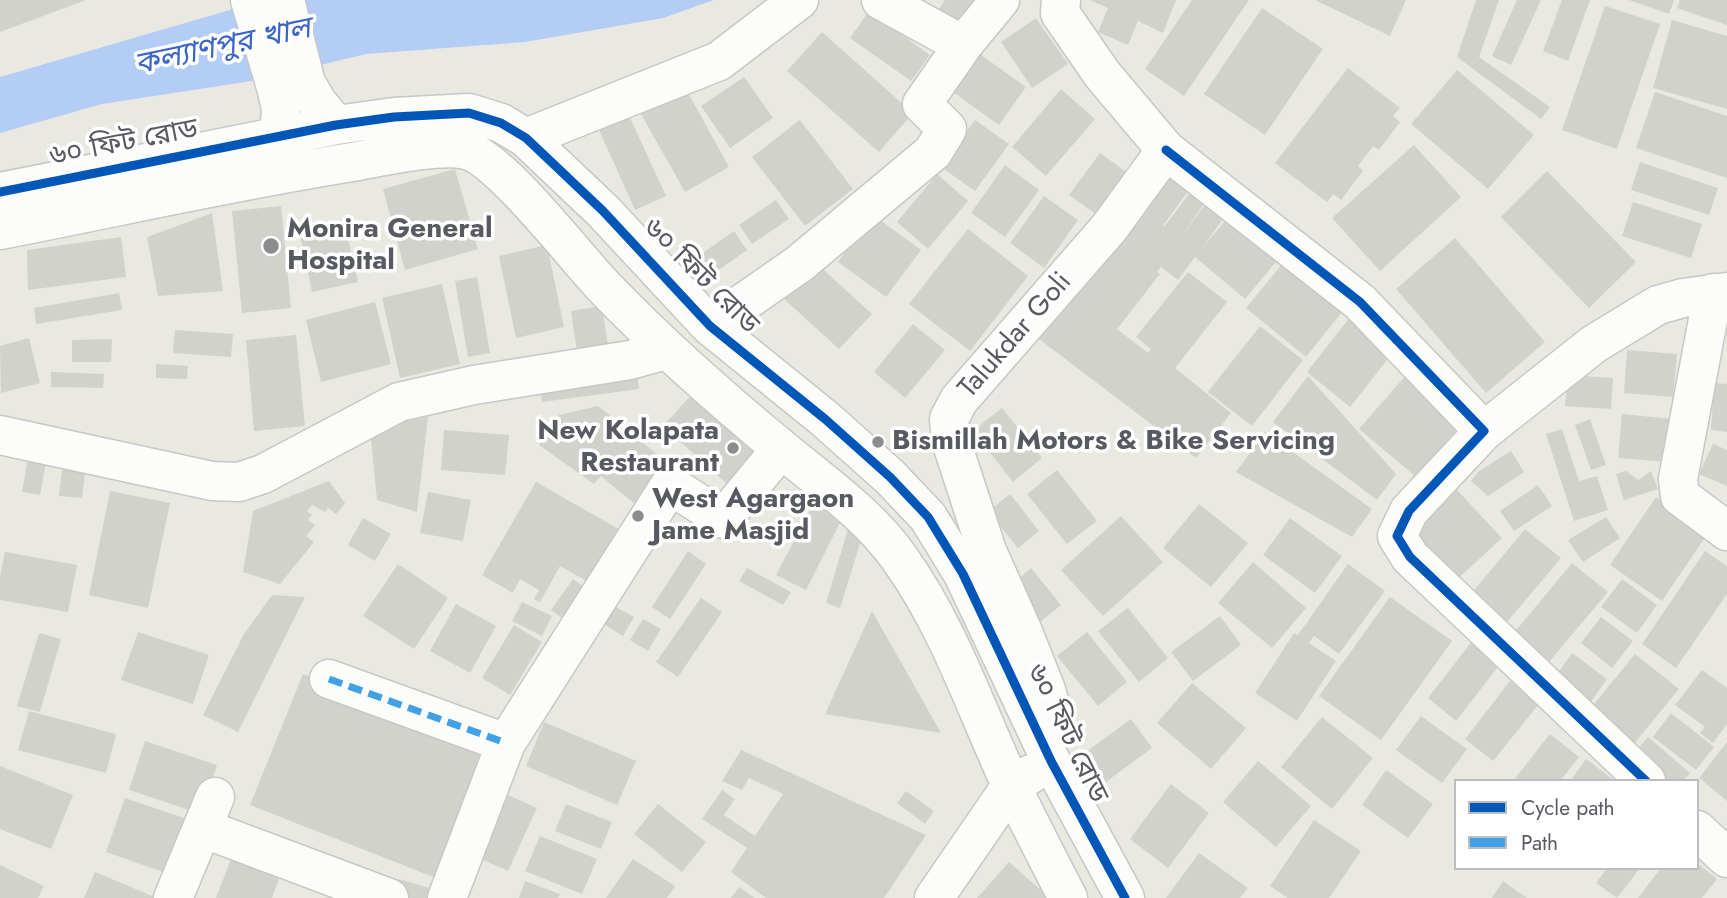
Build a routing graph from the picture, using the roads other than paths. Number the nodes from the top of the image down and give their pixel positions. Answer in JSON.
{"nodes":[{"id":1,"x":250,"y":0,"type":"edge"},
{"id":2,"x":285,"y":0,"type":"edge"},
{"id":3,"x":799,"y":0,"type":"edge"},
{"id":4,"x":881,"y":0,"type":"edge"},
{"id":5,"x":1000,"y":0,"type":"edge"},
{"id":6,"x":1061,"y":0,"type":"edge"},
{"id":7,"x":962,"y":45,"type":"junction"},
{"id":8,"x":291,"y":85,"type":"junction"},
{"id":9,"x":336,"y":125,"type":"junction"},
{"id":10,"x":466,"y":131,"type":"junction"},
{"id":11,"x":279,"y":138,"type":"junction"},
{"id":12,"x":538,"y":149,"type":"junction"},
{"id":13,"x":1166,"y":150,"type":"junction"},
{"id":14,"x":517,"y":191,"type":"junction"},
{"id":15,"x":0,"y":192,"type":"edge"},
{"id":16,"x":0,"y":230,"type":"edge"},
{"id":17,"x":1720,"y":292,"type":"edge"},
{"id":18,"x":710,"y":326,"type":"junction"},
{"id":19,"x":666,"y":350,"type":"junction"},
{"id":20,"x":1484,"y":431,"type":"junction"},
{"id":21,"x":0,"y":435,"type":"edge"},
{"id":22,"x":781,"y":449,"type":"junction"},
{"id":23,"x":1727,"y":531,"type":"edge"},
{"id":24,"x":329,"y":679,"type":"dead end"},
{"id":25,"x":506,"y":743,"type":"junction"},
{"id":26,"x":1051,"y":761,"type":"junction"},
{"id":27,"x":1644,"y":779,"type":"edge"},
{"id":28,"x":1012,"y":786,"type":"junction"},
{"id":29,"x":1699,"y":832,"type":"edge"},
{"id":30,"x":1727,"y":858,"type":"edge"},
{"id":31,"x":173,"y":898,"type":"edge"},
{"id":32,"x":389,"y":898,"type":"edge"},
{"id":33,"x":447,"y":898,"type":"edge"},
{"id":34,"x":934,"y":898,"type":"edge"},
{"id":35,"x":1068,"y":898,"type":"edge"},
{"id":36,"x":1125,"y":898,"type":"edge"}],
"edges":[{"from":1,"to":8,"type":"street"},
{"from":2,"to":8,"type":"street"},
{"from":3,"to":12,"type":"street"},
{"from":4,"to":7,"type":"street"},
{"from":5,"to":7,"type":"street"},
{"from":6,"to":13,"type":"street"},
{"from":7,"to":18,"type":"street"},
{"from":8,"to":9,"type":"street"},
{"from":8,"to":11,"type":"street"},
{"from":9,"to":10,"type":"street","name":"৬০ ফিট রোড"},
{"from":9,"to":11,"type":"street","name":"৬০ ফিট রোড"},
{"from":10,"to":12,"type":"street","name":"৬০ ফিট রোড"},
{"from":10,"to":14,"type":"street"},
{"from":10,"to":16,"type":"street","name":"৬০ ফিট রোড"},
{"from":11,"to":15,"type":"street","name":"৬০ ফিট রোড"},
{"from":12,"to":14,"type":"street"},
{"from":12,"to":18,"type":"street","name":"৬০ ফিট রোড"},
{"from":13,"to":20,"type":"street"},
{"from":13,"to":26,"type":"street","name":"Talukdar Goli"},
{"from":14,"to":19,"type":"street"},
{"from":17,"to":20,"type":"street"},
{"from":17,"to":23,"type":"street"},
{"from":18,"to":26,"type":"street","name":"৬০ ফিট রোড"},
{"from":19,"to":21,"type":"street"},
{"from":19,"to":22,"type":"street"},
{"from":20,"to":27,"type":"street"},
{"from":22,"to":25,"type":"street"},
{"from":22,"to":28,"type":"street"},
{"from":24,"to":25,"type":"street"},
{"from":25,"to":33,"type":"street"},
{"from":26,"to":28,"type":"street"},
{"from":26,"to":36,"type":"street","name":"৬০ ফিট রোড"},
{"from":28,"to":34,"type":"street"},
{"from":28,"to":35,"type":"street"},
{"from":29,"to":30,"type":"street"},
{"from":31,"to":32,"type":"street"}]}
